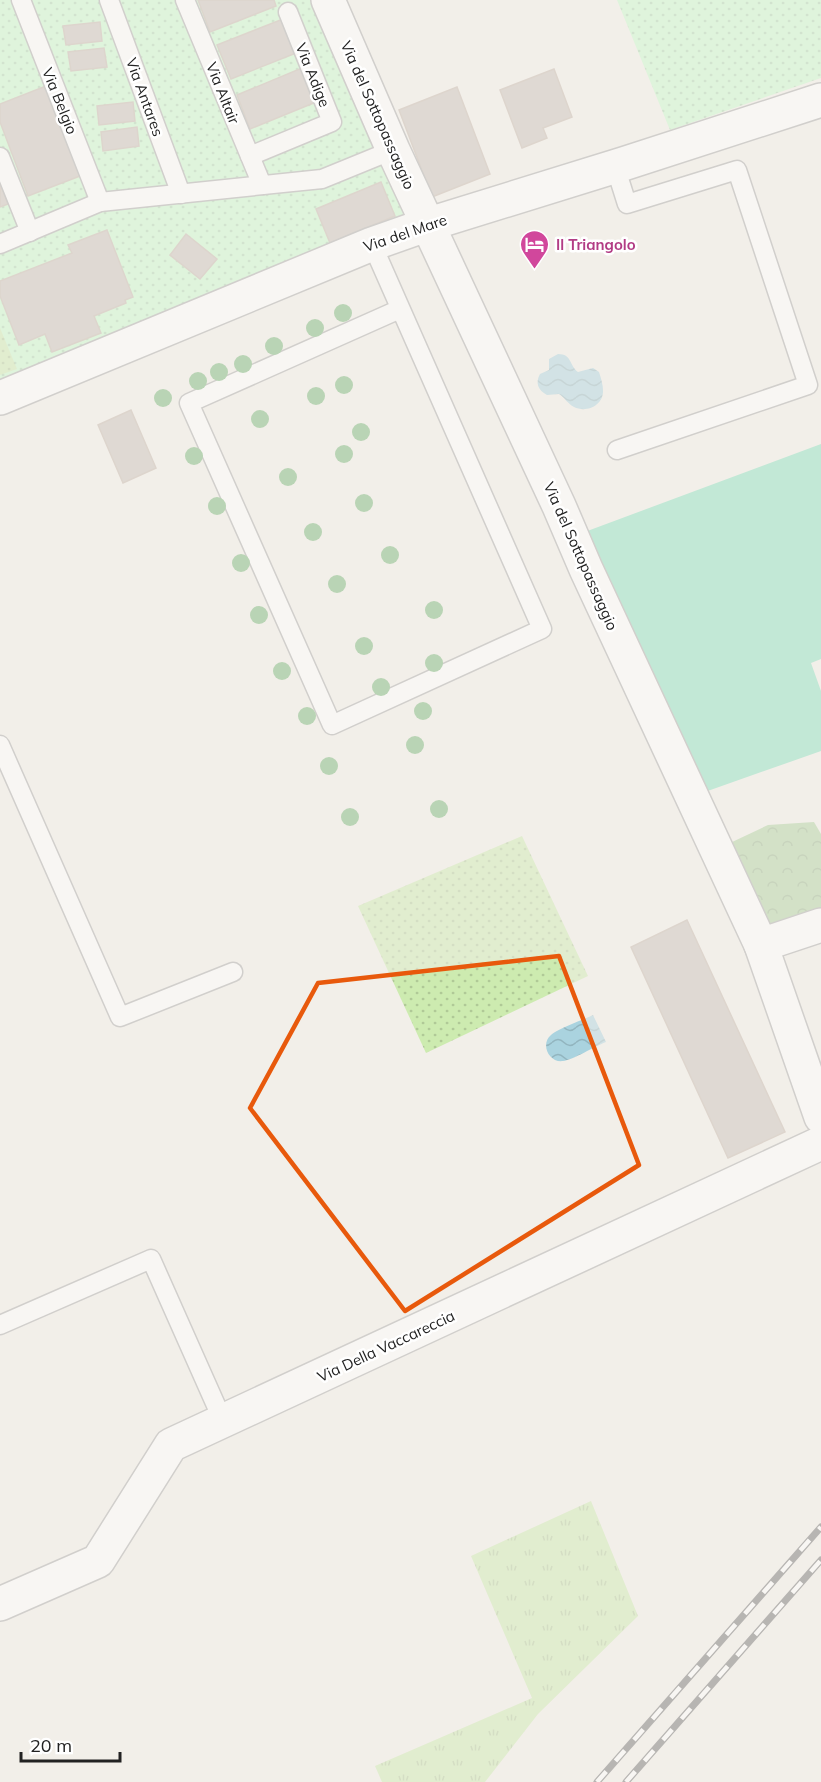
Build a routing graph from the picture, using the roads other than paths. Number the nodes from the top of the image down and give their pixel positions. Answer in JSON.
{"nodes":[{"id":1,"x":21,"y":0,"type":"edge"},
{"id":2,"x":109,"y":0,"type":"edge"},
{"id":3,"x":185,"y":0,"type":"edge"},
{"id":4,"x":328,"y":0,"type":"edge"},
{"id":5,"x":288,"y":12,"type":"dead end"},
{"id":6,"x":821,"y":100,"type":"edge"},
{"id":7,"x":393,"y":150,"type":"junction"},
{"id":8,"x":250,"y":156,"type":"junction"},
{"id":9,"x":0,"y":157,"type":"edge"},
{"id":10,"x":615,"y":166,"type":"junction"},
{"id":11,"x":262,"y":185,"type":"junction"},
{"id":12,"x":182,"y":194,"type":"junction"},
{"id":13,"x":100,"y":202,"type":"junction"},
{"id":14,"x":426,"y":225,"type":"junction"},
{"id":15,"x":30,"y":232,"type":"junction"},
{"id":16,"x":0,"y":244,"type":"edge"},
{"id":17,"x":372,"y":244,"type":"junction"},
{"id":18,"x":400,"y":309,"type":"junction"},
{"id":19,"x":0,"y":398,"type":"edge"},
{"id":20,"x":617,"y":450,"type":"dead end"},
{"id":21,"x":0,"y":745,"type":"edge"},
{"id":22,"x":821,"y":925,"type":"edge"},
{"id":23,"x":761,"y":945,"type":"junction"},
{"id":24,"x":233,"y":972,"type":"dead end"},
{"id":25,"x":821,"y":1118,"type":"edge"},
{"id":26,"x":821,"y":1143,"type":"edge"},
{"id":27,"x":0,"y":1325,"type":"edge"},
{"id":28,"x":223,"y":1421,"type":"junction"},
{"id":29,"x":0,"y":1604,"type":"edge"}],
"edges":[{"from":1,"to":13,"type":"lane","name":"Via Belgio"},
{"from":2,"to":12,"type":"lane","name":"Via Antares"},
{"from":3,"to":8,"type":"lane","name":"Via Altair"},
{"from":4,"to":7,"type":"street","name":"Via del Sottopassaggio"},
{"from":5,"to":8,"type":"lane","name":"Via Adige"},
{"from":6,"to":10,"type":"street","name":"Via del Mare"},
{"from":7,"to":11,"type":"lane"},
{"from":7,"to":14,"type":"street","name":"Via del Sottopassaggio"},
{"from":8,"to":11,"type":"lane","name":"Via Altair"},
{"from":9,"to":15,"type":"lane"},
{"from":10,"to":14,"type":"street","name":"Via del Mare"},
{"from":10,"to":20,"type":"lane"},
{"from":11,"to":12,"type":"lane"},
{"from":12,"to":13,"type":"lane"},
{"from":13,"to":15,"type":"lane"},
{"from":14,"to":17,"type":"street","name":"Via del Mare"},
{"from":14,"to":23,"type":"street","name":"Via del Sottopassaggio"},
{"from":15,"to":16,"type":"lane"},
{"from":17,"to":18,"type":"lane"},
{"from":17,"to":19,"type":"street","name":"Via del Mare"},
{"from":18,"to":18,"type":"lane"},
{"from":21,"to":24,"type":"lane"},
{"from":22,"to":23,"type":"street"},
{"from":23,"to":25,"type":"street","name":"Via del Sottopassaggio"},
{"from":26,"to":28,"type":"street","name":"Via Della Vaccareccia"},
{"from":27,"to":28,"type":"lane"},
{"from":28,"to":29,"type":"street","name":"Via Della Vaccareccia"}]}
